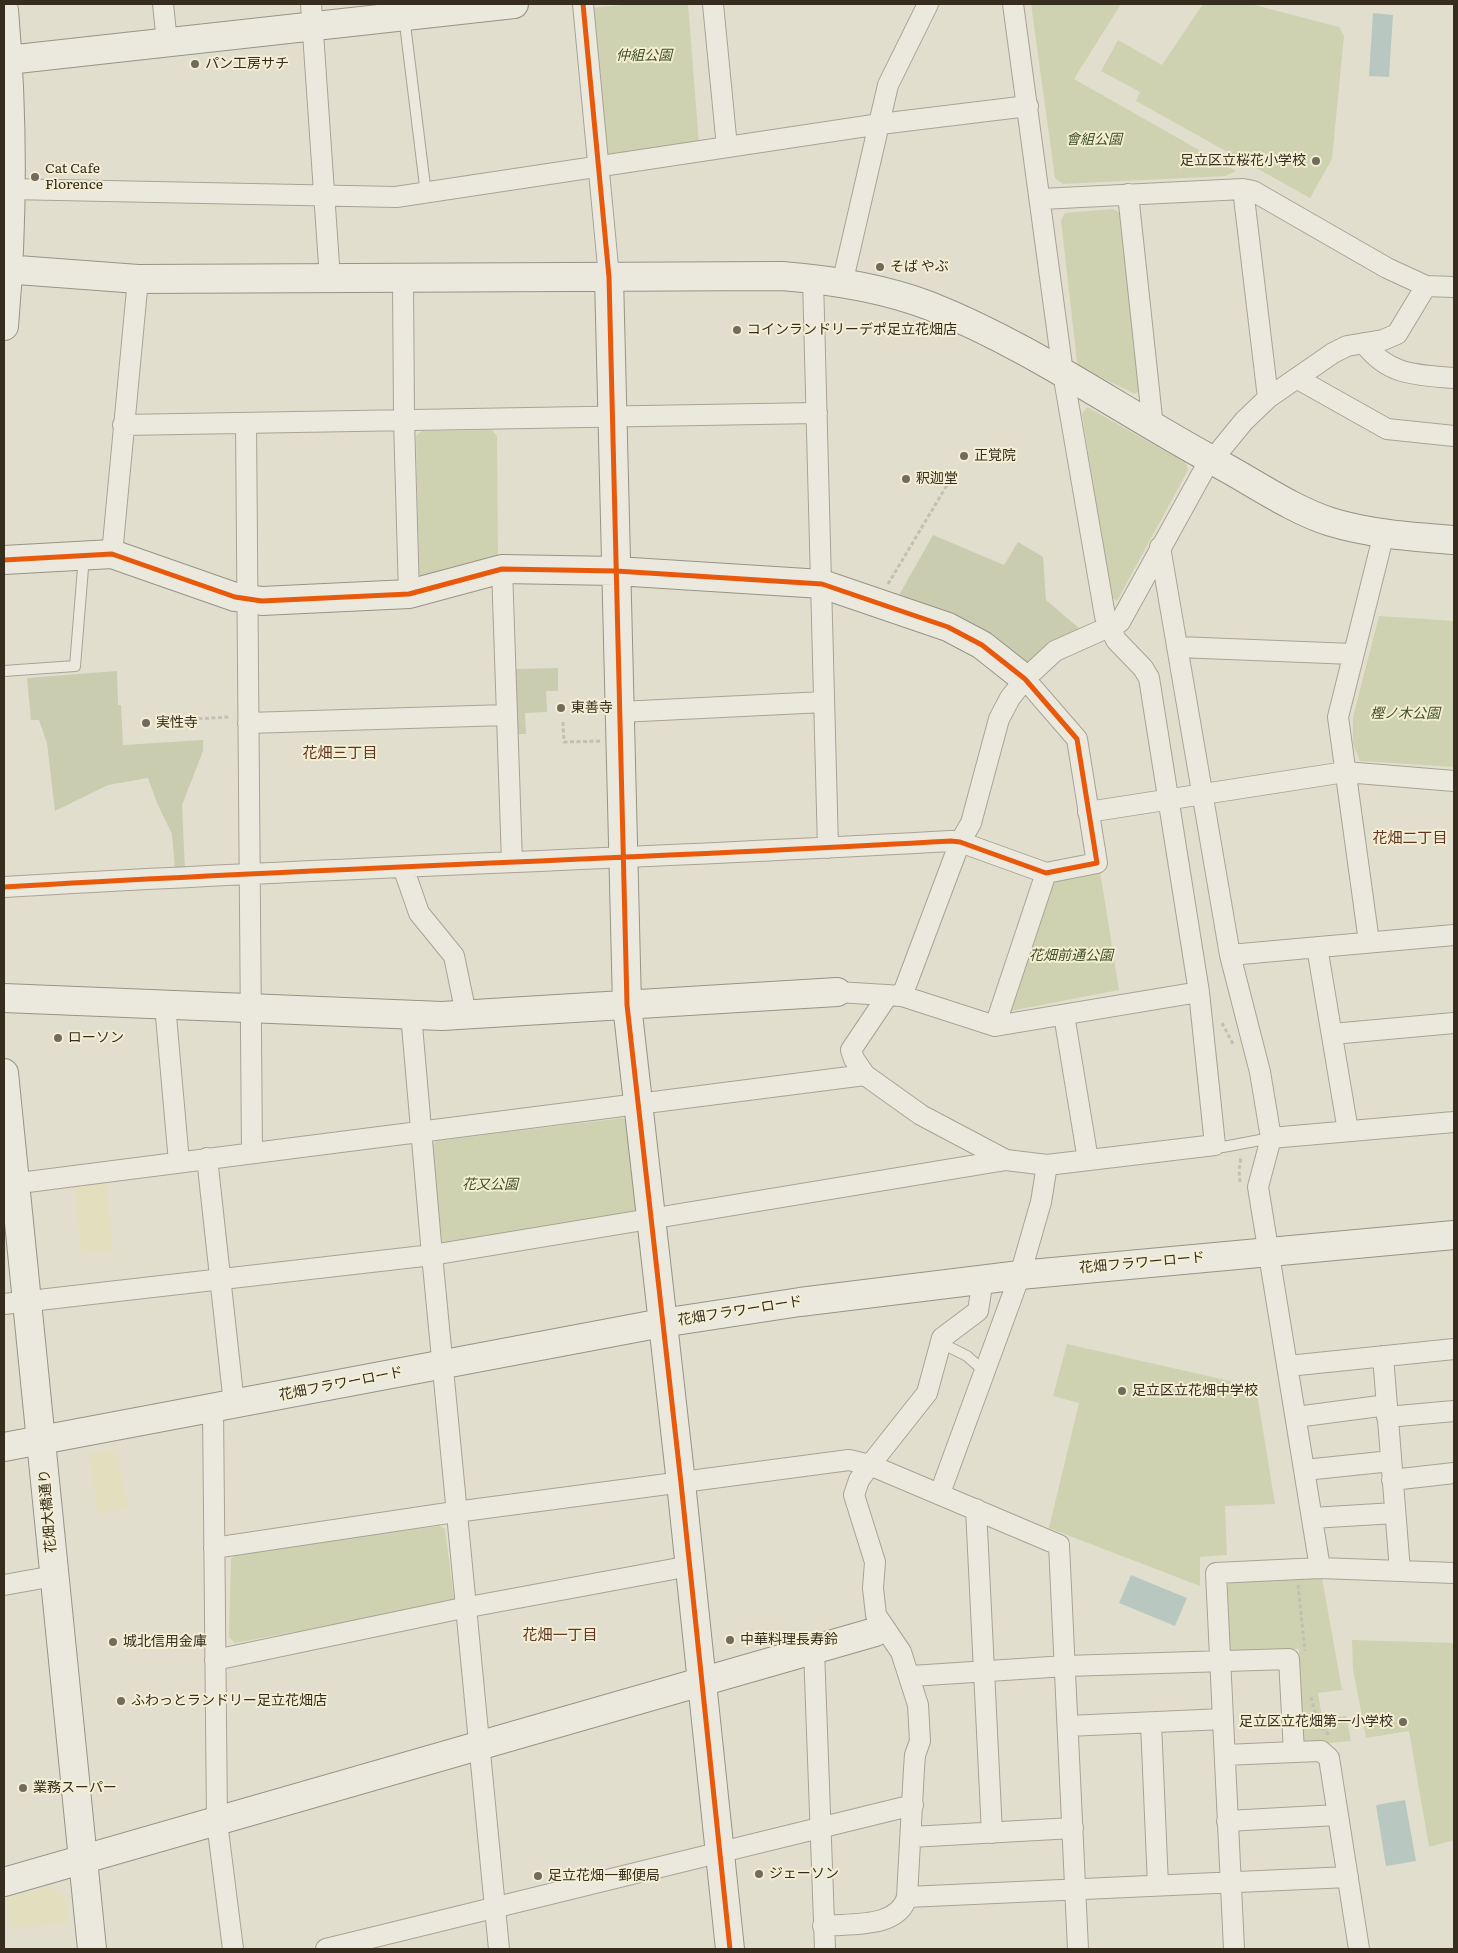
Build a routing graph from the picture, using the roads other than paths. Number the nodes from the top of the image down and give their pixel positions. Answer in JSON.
{"nodes":[{"id":1,"x":163,"y":4,"type":"edge"},
{"id":2,"x":514,"y":4,"type":"edge"},
{"id":3,"x":583,"y":4,"type":"edge"},
{"id":4,"x":713,"y":4,"type":"edge"},
{"id":5,"x":928,"y":4,"type":"edge"},
{"id":6,"x":1013,"y":4,"type":"edge"},
{"id":7,"x":4,"y":10,"type":"edge"},
{"id":8,"x":311,"y":15,"type":"edge"},
{"id":9,"x":404,"y":16,"type":"junction"},
{"id":10,"x":167,"y":42,"type":"junction"},
{"id":11,"x":8,"y":60,"type":"junction"},
{"id":12,"x":1028,"y":106,"type":"junction"},
{"id":13,"x":6,"y":124,"type":"edge"},
{"id":14,"x":880,"y":124,"type":"junction"},
{"id":15,"x":728,"y":147,"type":"junction"},
{"id":16,"x":599,"y":165,"type":"junction"},
{"id":17,"x":10,"y":189,"type":"junction"},
{"id":18,"x":1243,"y":189,"type":"junction"},
{"id":19,"x":426,"y":194,"type":"junction"},
{"id":20,"x":1128,"y":194,"type":"junction"},
{"id":21,"x":324,"y":196,"type":"junction"},
{"id":22,"x":1041,"y":199,"type":"junction"},
{"id":23,"x":6,"y":269,"type":"edge"},
{"id":24,"x":609,"y":277,"type":"junction"},
{"id":25,"x":138,"y":279,"type":"junction"},
{"id":26,"x":330,"y":279,"type":"junction"},
{"id":27,"x":403,"y":279,"type":"junction"},
{"id":28,"x":813,"y":279,"type":"junction"},
{"id":29,"x":842,"y":284,"type":"junction"},
{"id":30,"x":1426,"y":286,"type":"junction"},
{"id":31,"x":1454,"y":287,"type":"edge"},
{"id":32,"x":4,"y":326,"type":"edge"},
{"id":33,"x":1364,"y":343,"type":"junction"},
{"id":34,"x":1063,"y":374,"type":"junction"},
{"id":35,"x":1454,"y":378,"type":"edge"},
{"id":36,"x":1298,"y":379,"type":"junction"},
{"id":37,"x":1268,"y":398,"type":"junction"},
{"id":38,"x":816,"y":413,"type":"junction"},
{"id":39,"x":613,"y":416,"type":"junction"},
{"id":40,"x":404,"y":420,"type":"junction"},
{"id":41,"x":246,"y":423,"type":"junction"},
{"id":42,"x":123,"y":425,"type":"junction"},
{"id":43,"x":1153,"y":427,"type":"junction"},
{"id":44,"x":1454,"y":436,"type":"edge"},
{"id":45,"x":1211,"y":460,"type":"junction"},
{"id":46,"x":1384,"y":533,"type":"junction"},
{"id":47,"x":1454,"y":540,"type":"edge"},
{"id":48,"x":1160,"y":547,"type":"junction"},
{"id":49,"x":112,"y":554,"type":"junction"},
{"id":50,"x":84,"y":555,"type":"junction"},
{"id":51,"x":4,"y":560,"type":"edge"},
{"id":52,"x":502,"y":568,"type":"junction"},
{"id":53,"x":616,"y":570,"type":"junction"},
{"id":54,"x":822,"y":584,"type":"junction"},
{"id":55,"x":409,"y":594,"type":"junction"},
{"id":56,"x":247,"y":601,"type":"junction"},
{"id":57,"x":1110,"y":627,"type":"junction"},
{"id":58,"x":1178,"y":647,"type":"junction"},
{"id":59,"x":1353,"y":654,"type":"junction"},
{"id":60,"x":4,"y":671,"type":"edge"},
{"id":61,"x":1025,"y":679,"type":"junction"},
{"id":62,"x":824,"y":702,"type":"junction"},
{"id":63,"x":620,"y":712,"type":"junction"},
{"id":64,"x":506,"y":715,"type":"junction"},
{"id":65,"x":248,"y":720,"type":"junction"},
{"id":66,"x":1345,"y":772,"type":"junction"},
{"id":67,"x":1454,"y":780,"type":"edge"},
{"id":68,"x":1202,"y":796,"type":"junction"},
{"id":69,"x":1168,"y":801,"type":"junction"},
{"id":70,"x":1088,"y":812,"type":"junction"},
{"id":71,"x":960,"y":842,"type":"junction"},
{"id":72,"x":828,"y":848,"type":"junction"},
{"id":73,"x":623,"y":858,"type":"junction"},
{"id":74,"x":512,"y":862,"type":"junction"},
{"id":75,"x":403,"y":867,"type":"junction"},
{"id":76,"x":250,"y":872,"type":"junction"},
{"id":77,"x":1046,"y":873,"type":"junction"},
{"id":78,"x":4,"y":887,"type":"edge"},
{"id":79,"x":1454,"y":935,"type":"edge"},
{"id":80,"x":1369,"y":942,"type":"junction"},
{"id":81,"x":1318,"y":947,"type":"junction"},
{"id":82,"x":1230,"y":955,"type":"junction"},
{"id":83,"x":837,"y":992,"type":"joint"},
{"id":84,"x":1200,"y":992,"type":"junction"},
{"id":85,"x":895,"y":996,"type":"junction"},
{"id":86,"x":4,"y":998,"type":"edge"},
{"id":87,"x":165,"y":1005,"type":"junction"},
{"id":88,"x":627,"y":1005,"type":"junction"},
{"id":89,"x":250,"y":1008,"type":"junction"},
{"id":90,"x":411,"y":1014,"type":"junction"},
{"id":91,"x":466,"y":1014,"type":"junction"},
{"id":92,"x":1064,"y":1015,"type":"junction"},
{"id":93,"x":1454,"y":1023,"type":"edge"},
{"id":94,"x":995,"y":1026,"type":"junction"},
{"id":95,"x":1332,"y":1034,"type":"junction"},
{"id":96,"x":4,"y":1073,"type":"edge"},
{"id":97,"x":865,"y":1075,"type":"junction"},
{"id":98,"x":637,"y":1104,"type":"junction"},
{"id":99,"x":1454,"y":1122,"type":"edge"},
{"id":100,"x":1348,"y":1131,"type":"junction"},
{"id":101,"x":420,"y":1132,"type":"junction"},
{"id":102,"x":1271,"y":1138,"type":"junction"},
{"id":103,"x":1215,"y":1145,"type":"junction"},
{"id":104,"x":252,"y":1152,"type":"junction"},
{"id":105,"x":207,"y":1158,"type":"junction"},
{"id":106,"x":1006,"y":1160,"type":"junction"},
{"id":107,"x":1088,"y":1160,"type":"junction"},
{"id":108,"x":179,"y":1162,"type":"junction"},
{"id":109,"x":1047,"y":1165,"type":"junction"},
{"id":110,"x":9,"y":1185,"type":"edge"},
{"id":111,"x":650,"y":1219,"type":"junction"},
{"id":112,"x":1454,"y":1235,"type":"edge"},
{"id":113,"x":1269,"y":1252,"type":"junction"},
{"id":114,"x":432,"y":1255,"type":"junction"},
{"id":115,"x":1020,"y":1274,"type":"junction"},
{"id":116,"x":983,"y":1278,"type":"junction"},
{"id":117,"x":221,"y":1279,"type":"junction"},
{"id":118,"x":15,"y":1303,"type":"edge"},
{"id":119,"x":662,"y":1323,"type":"junction"},
{"id":120,"x":940,"y":1344,"type":"junction"},
{"id":121,"x":1454,"y":1349,"type":"edge"},
{"id":122,"x":1383,"y":1356,"type":"junction"},
{"id":123,"x":443,"y":1364,"type":"junction"},
{"id":124,"x":1288,"y":1366,"type":"junction"},
{"id":125,"x":984,"y":1371,"type":"junction"},
{"id":126,"x":224,"y":1406,"type":"junction"},
{"id":127,"x":1387,"y":1411,"type":"junction"},
{"id":128,"x":1454,"y":1411,"type":"edge"},
{"id":129,"x":1296,"y":1417,"type":"junction"},
{"id":130,"x":41,"y":1440,"type":"junction"},
{"id":131,"x":4,"y":1447,"type":"edge"},
{"id":132,"x":870,"y":1465,"type":"junction"},
{"id":133,"x":1304,"y":1470,"type":"junction"},
{"id":134,"x":1391,"y":1471,"type":"junction"},
{"id":135,"x":1454,"y":1473,"type":"edge"},
{"id":136,"x":681,"y":1482,"type":"junction"},
{"id":137,"x":940,"y":1493,"type":"junction"},
{"id":138,"x":976,"y":1509,"type":"junction"},
{"id":139,"x":456,"y":1512,"type":"junction"},
{"id":140,"x":1395,"y":1513,"type":"junction"},
{"id":141,"x":1312,"y":1518,"type":"junction"},
{"id":142,"x":214,"y":1548,"type":"junction"},
{"id":143,"x":690,"y":1566,"type":"junction"},
{"id":144,"x":1320,"y":1568,"type":"junction"},
{"id":145,"x":1400,"y":1571,"type":"junction"},
{"id":146,"x":1454,"y":1573,"type":"edge"},
{"id":147,"x":54,"y":1576,"type":"junction"},
{"id":148,"x":4,"y":1585,"type":"edge"},
{"id":149,"x":466,"y":1607,"type":"junction"},
{"id":150,"x":880,"y":1631,"type":"junction"},
{"id":151,"x":814,"y":1650,"type":"junction"},
{"id":152,"x":215,"y":1660,"type":"junction"},
{"id":153,"x":1220,"y":1662,"type":"junction"},
{"id":154,"x":1066,"y":1666,"type":"junction"},
{"id":155,"x":984,"y":1672,"type":"junction"},
{"id":156,"x":911,"y":1676,"type":"junction"},
{"id":157,"x":701,"y":1683,"type":"junction"},
{"id":158,"x":1223,"y":1719,"type":"junction"},
{"id":159,"x":1151,"y":1723,"type":"junction"},
{"id":160,"x":1068,"y":1726,"type":"junction"},
{"id":161,"x":479,"y":1747,"type":"junction"},
{"id":162,"x":1294,"y":1752,"type":"junction"},
{"id":163,"x":1225,"y":1755,"type":"junction"},
{"id":164,"x":913,"y":1805,"type":"junction"},
{"id":165,"x":1337,"y":1815,"type":"junction"},
{"id":166,"x":1227,"y":1821,"type":"junction"},
{"id":167,"x":217,"y":1822,"type":"junction"},
{"id":168,"x":820,"y":1828,"type":"junction"},
{"id":169,"x":1073,"y":1828,"type":"junction"},
{"id":170,"x":992,"y":1833,"type":"junction"},
{"id":171,"x":911,"y":1837,"type":"junction"},
{"id":172,"x":720,"y":1852,"type":"junction"},
{"id":173,"x":84,"y":1860,"type":"junction"},
{"id":174,"x":1348,"y":1876,"type":"junction"},
{"id":175,"x":4,"y":1882,"type":"edge"},
{"id":176,"x":1230,"y":1882,"type":"junction"},
{"id":177,"x":1158,"y":1885,"type":"junction"},
{"id":178,"x":1075,"y":1888,"type":"junction"},
{"id":179,"x":908,"y":1897,"type":"junction"},
{"id":180,"x":495,"y":1908,"type":"junction"},
{"id":181,"x":823,"y":1926,"type":"junction"},
{"id":182,"x":92,"y":1949,"type":"edge"},
{"id":183,"x":233,"y":1949,"type":"edge"},
{"id":184,"x":326,"y":1949,"type":"edge"},
{"id":185,"x":499,"y":1949,"type":"edge"},
{"id":186,"x":730,"y":1949,"type":"edge"},
{"id":187,"x":825,"y":1949,"type":"edge"},
{"id":188,"x":1078,"y":1949,"type":"edge"},
{"id":189,"x":1234,"y":1949,"type":"edge"},
{"id":190,"x":1359,"y":1949,"type":"edge"}],
"edges":[{"from":1,"to":10,"type":"street"},
{"from":2,"to":9,"type":"street"},
{"from":3,"to":16,"type":"street"},
{"from":4,"to":15,"type":"street"},
{"from":5,"to":14,"type":"street"},
{"from":6,"to":12,"type":"street"},
{"from":7,"to":11,"type":"street"},
{"from":8,"to":9,"type":"street"},
{"from":8,"to":10,"type":"street"},
{"from":8,"to":21,"type":"street"},
{"from":9,"to":19,"type":"lane"},
{"from":10,"to":11,"type":"street"},
{"from":11,"to":13,"type":"street"},
{"from":12,"to":14,"type":"street"},
{"from":12,"to":22,"type":"street"},
{"from":13,"to":17,"type":"street"},
{"from":14,"to":15,"type":"street"},
{"from":14,"to":29,"type":"street"},
{"from":15,"to":16,"type":"street"},
{"from":16,"to":19,"type":"street"},
{"from":16,"to":24,"type":"street"},
{"from":17,"to":21,"type":"street"},
{"from":17,"to":23,"type":"street"},
{"from":18,"to":20,"type":"street"},
{"from":18,"to":30,"type":"street"},
{"from":18,"to":37,"type":"street"},
{"from":19,"to":21,"type":"street"},
{"from":20,"to":22,"type":"street"},
{"from":20,"to":43,"type":"street"},
{"from":21,"to":26,"type":"street"},
{"from":22,"to":34,"type":"street"},
{"from":23,"to":25,"type":"street"},
{"from":23,"to":32,"type":"street"},
{"from":24,"to":27,"type":"street"},
{"from":24,"to":28,"type":"street"},
{"from":24,"to":39,"type":"street"},
{"from":25,"to":26,"type":"street"},
{"from":25,"to":42,"type":"street"},
{"from":26,"to":27,"type":"street"},
{"from":27,"to":40,"type":"street"},
{"from":28,"to":29,"type":"street"},
{"from":28,"to":38,"type":"street"},
{"from":29,"to":34,"type":"street"},
{"from":30,"to":31,"type":"street"},
{"from":30,"to":33,"type":"street"},
{"from":33,"to":35,"type":"street"},
{"from":33,"to":36,"type":"street"},
{"from":34,"to":43,"type":"street"},
{"from":34,"to":57,"type":"street"},
{"from":36,"to":37,"type":"street"},
{"from":36,"to":44,"type":"street"},
{"from":37,"to":45,"type":"street"},
{"from":38,"to":39,"type":"street"},
{"from":38,"to":54,"type":"street"},
{"from":39,"to":40,"type":"street"},
{"from":39,"to":53,"type":"street"},
{"from":40,"to":41,"type":"street"},
{"from":40,"to":55,"type":"street"},
{"from":41,"to":42,"type":"street"},
{"from":41,"to":56,"type":"street"},
{"from":42,"to":49,"type":"street"},
{"from":43,"to":45,"type":"street"},
{"from":45,"to":46,"type":"street"},
{"from":45,"to":48,"type":"street"},
{"from":46,"to":47,"type":"street"},
{"from":46,"to":59,"type":"street"},
{"from":48,"to":57,"type":"street"},
{"from":48,"to":58,"type":"street"},
{"from":49,"to":50,"type":"street"},
{"from":49,"to":56,"type":"street"},
{"from":50,"to":51,"type":"street"},
{"from":50,"to":60,"type":"lane"},
{"from":52,"to":53,"type":"street"},
{"from":52,"to":55,"type":"street"},
{"from":52,"to":64,"type":"street"},
{"from":53,"to":54,"type":"street"},
{"from":53,"to":63,"type":"street"},
{"from":54,"to":61,"type":"street"},
{"from":54,"to":62,"type":"street"},
{"from":55,"to":56,"type":"street"},
{"from":56,"to":65,"type":"street"},
{"from":57,"to":61,"type":"street"},
{"from":57,"to":69,"type":"street"},
{"from":58,"to":59,"type":"street"},
{"from":58,"to":68,"type":"street"},
{"from":59,"to":66,"type":"street"},
{"from":61,"to":70,"type":"street"},
{"from":61,"to":71,"type":"street"},
{"from":62,"to":63,"type":"street"},
{"from":62,"to":72,"type":"street"},
{"from":63,"to":73,"type":"street"},
{"from":64,"to":65,"type":"street"},
{"from":64,"to":74,"type":"street"},
{"from":65,"to":76,"type":"street"},
{"from":66,"to":67,"type":"street"},
{"from":66,"to":68,"type":"street"},
{"from":66,"to":80,"type":"street"},
{"from":68,"to":69,"type":"street"},
{"from":68,"to":82,"type":"street"},
{"from":69,"to":70,"type":"street"},
{"from":69,"to":84,"type":"street"},
{"from":70,"to":77,"type":"street"},
{"from":71,"to":72,"type":"street"},
{"from":71,"to":77,"type":"street"},
{"from":71,"to":85,"type":"street"},
{"from":72,"to":73,"type":"street"},
{"from":73,"to":74,"type":"street"},
{"from":73,"to":88,"type":"street"},
{"from":74,"to":75,"type":"street"},
{"from":75,"to":76,"type":"street"},
{"from":75,"to":91,"type":"street"},
{"from":76,"to":78,"type":"street"},
{"from":76,"to":89,"type":"street"},
{"from":77,"to":94,"type":"street"},
{"from":79,"to":80,"type":"street"},
{"from":80,"to":81,"type":"street"},
{"from":81,"to":82,"type":"street"},
{"from":81,"to":95,"type":"street"},
{"from":82,"to":102,"type":"street"},
{"from":83,"to":85,"type":"street"},
{"from":83,"to":88,"type":"street"},
{"from":84,"to":92,"type":"street"},
{"from":84,"to":103,"type":"street"},
{"from":85,"to":94,"type":"street"},
{"from":85,"to":97,"type":"street"},
{"from":86,"to":87,"type":"street"},
{"from":87,"to":89,"type":"street"},
{"from":87,"to":108,"type":"street"},
{"from":88,"to":91,"type":"street"},
{"from":88,"to":98,"type":"street"},
{"from":89,"to":90,"type":"street"},
{"from":89,"to":104,"type":"street"},
{"from":90,"to":91,"type":"street"},
{"from":90,"to":101,"type":"street"},
{"from":92,"to":94,"type":"street"},
{"from":92,"to":107,"type":"street"},
{"from":93,"to":95,"type":"street"},
{"from":95,"to":100,"type":"street"},
{"from":96,"to":110,"type":"street","name":"花畑大橋通り"},
{"from":97,"to":98,"type":"street"},
{"from":97,"to":106,"type":"street"},
{"from":98,"to":101,"type":"street"},
{"from":98,"to":111,"type":"street"},
{"from":99,"to":100,"type":"street"},
{"from":100,"to":102,"type":"street"},
{"from":101,"to":104,"type":"street"},
{"from":101,"to":114,"type":"street"},
{"from":102,"to":103,"type":"lane"},
{"from":102,"to":113,"type":"street"},
{"from":103,"to":107,"type":"street"},
{"from":104,"to":105,"type":"street"},
{"from":105,"to":108,"type":"street"},
{"from":105,"to":117,"type":"street"},
{"from":106,"to":109,"type":"street"},
{"from":106,"to":111,"type":"street"},
{"from":107,"to":109,"type":"street"},
{"from":108,"to":110,"type":"street"},
{"from":109,"to":115,"type":"street"},
{"from":110,"to":118,"type":"street","name":"花畑大橋通り"},
{"from":111,"to":114,"type":"street"},
{"from":111,"to":119,"type":"street"},
{"from":112,"to":113,"type":"street","name":"花畑フラワーロード"},
{"from":113,"to":115,"type":"street","name":"花畑フラワーロード"},
{"from":113,"to":124,"type":"street"},
{"from":114,"to":117,"type":"street"},
{"from":114,"to":123,"type":"street"},
{"from":115,"to":116,"type":"street","name":"花畑フラワーロード"},
{"from":115,"to":125,"type":"street"},
{"from":116,"to":119,"type":"street","name":"花畑フラワーロード"},
{"from":116,"to":120,"type":"street"},
{"from":117,"to":118,"type":"street"},
{"from":117,"to":126,"type":"street"},
{"from":118,"to":130,"type":"street","name":"花畑大橋通り"},
{"from":119,"to":123,"type":"street","name":"花畑フラワーロード"},
{"from":119,"to":136,"type":"street"},
{"from":120,"to":125,"type":"lane"},
{"from":120,"to":132,"type":"street"},
{"from":121,"to":122,"type":"street"},
{"from":122,"to":124,"type":"street"},
{"from":122,"to":127,"type":"street"},
{"from":123,"to":126,"type":"street","name":"花畑フラワーロード"},
{"from":123,"to":139,"type":"street"},
{"from":124,"to":129,"type":"street"},
{"from":125,"to":137,"type":"street"},
{"from":126,"to":130,"type":"street","name":"花畑フラワーロード"},
{"from":126,"to":142,"type":"street"},
{"from":127,"to":128,"type":"street"},
{"from":127,"to":129,"type":"street"},
{"from":127,"to":134,"type":"street"},
{"from":129,"to":133,"type":"street"},
{"from":130,"to":131,"type":"street","name":"花畑フラワーロード"},
{"from":130,"to":147,"type":"street","name":"花畑大橋通り"},
{"from":132,"to":136,"type":"street"},
{"from":132,"to":137,"type":"street"},
{"from":132,"to":150,"type":"street"},
{"from":133,"to":134,"type":"street"},
{"from":133,"to":141,"type":"street"},
{"from":134,"to":135,"type":"street"},
{"from":134,"to":140,"type":"street"},
{"from":136,"to":139,"type":"street"},
{"from":136,"to":143,"type":"street"},
{"from":137,"to":138,"type":"street"},
{"from":138,"to":154,"type":"street"},
{"from":138,"to":155,"type":"street"},
{"from":139,"to":142,"type":"street"},
{"from":139,"to":149,"type":"street"},
{"from":140,"to":141,"type":"street"},
{"from":140,"to":145,"type":"street"},
{"from":141,"to":144,"type":"street"},
{"from":142,"to":152,"type":"street"},
{"from":143,"to":149,"type":"street"},
{"from":143,"to":157,"type":"street"},
{"from":144,"to":145,"type":"street"},
{"from":144,"to":153,"type":"street"},
{"from":145,"to":146,"type":"street"},
{"from":147,"to":148,"type":"street"},
{"from":147,"to":173,"type":"street","name":"花畑大橋通り"},
{"from":149,"to":152,"type":"street"},
{"from":149,"to":161,"type":"street"},
{"from":150,"to":151,"type":"street"},
{"from":150,"to":156,"type":"street"},
{"from":151,"to":157,"type":"street"},
{"from":151,"to":168,"type":"street"},
{"from":152,"to":167,"type":"street"},
{"from":153,"to":154,"type":"street"},
{"from":153,"to":158,"type":"street"},
{"from":153,"to":162,"type":"street"},
{"from":154,"to":155,"type":"street"},
{"from":154,"to":160,"type":"street"},
{"from":155,"to":156,"type":"street"},
{"from":155,"to":170,"type":"street"},
{"from":156,"to":164,"type":"street"},
{"from":157,"to":161,"type":"street"},
{"from":157,"to":172,"type":"street"},
{"from":158,"to":159,"type":"street"},
{"from":158,"to":163,"type":"street"},
{"from":159,"to":160,"type":"street"},
{"from":159,"to":177,"type":"street"},
{"from":160,"to":169,"type":"street"},
{"from":161,"to":167,"type":"street"},
{"from":161,"to":180,"type":"street"},
{"from":162,"to":163,"type":"street"},
{"from":162,"to":165,"type":"street"},
{"from":163,"to":166,"type":"street"},
{"from":164,"to":168,"type":"street"},
{"from":164,"to":171,"type":"street"},
{"from":165,"to":166,"type":"street"},
{"from":165,"to":174,"type":"street"},
{"from":166,"to":176,"type":"street"},
{"from":167,"to":173,"type":"street"},
{"from":167,"to":183,"type":"street"},
{"from":168,"to":172,"type":"street"},
{"from":168,"to":181,"type":"street"},
{"from":169,"to":170,"type":"street"},
{"from":169,"to":178,"type":"street"},
{"from":170,"to":171,"type":"street"},
{"from":171,"to":179,"type":"street"},
{"from":172,"to":180,"type":"street"},
{"from":172,"to":186,"type":"street"},
{"from":173,"to":175,"type":"street"},
{"from":173,"to":182,"type":"street","name":"花畑大橋通り"},
{"from":174,"to":176,"type":"street"},
{"from":174,"to":190,"type":"street"},
{"from":176,"to":177,"type":"street"},
{"from":176,"to":189,"type":"street"},
{"from":177,"to":178,"type":"street"},
{"from":178,"to":179,"type":"street"},
{"from":178,"to":188,"type":"street"},
{"from":179,"to":181,"type":"street"},
{"from":180,"to":184,"type":"street"},
{"from":180,"to":185,"type":"street"},
{"from":181,"to":187,"type":"street"}]}
